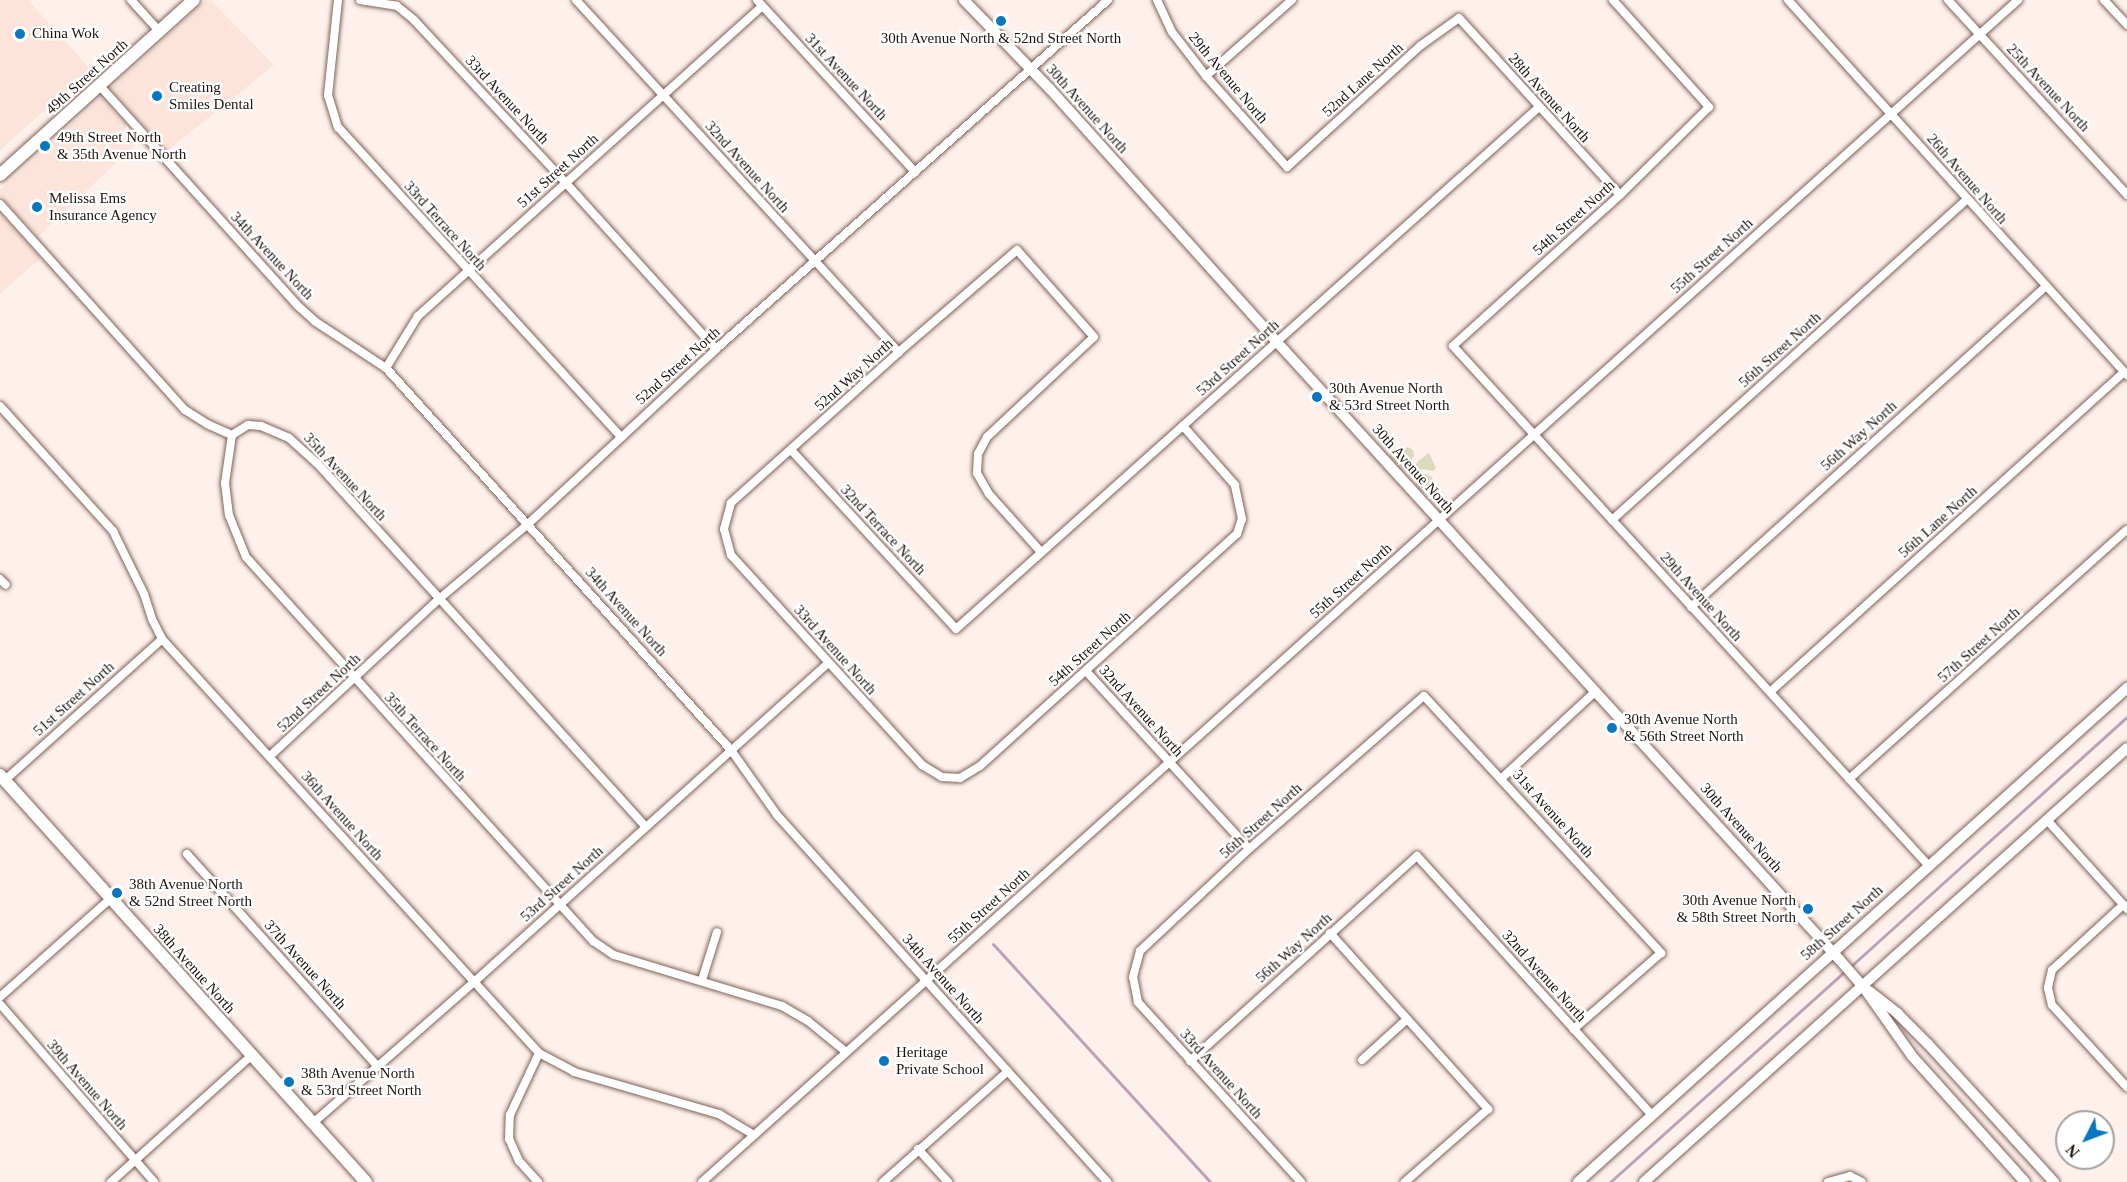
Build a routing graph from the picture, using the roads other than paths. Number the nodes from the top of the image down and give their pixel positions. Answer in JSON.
{"nodes":[{"id":1,"x":131,"y":0,"type":"edge"},
{"id":2,"x":194,"y":0,"type":"edge"},
{"id":3,"x":338,"y":0,"type":"edge"},
{"id":4,"x":360,"y":0,"type":"edge"},
{"id":5,"x":576,"y":0,"type":"edge"},
{"id":6,"x":964,"y":0,"type":"edge"},
{"id":7,"x":1108,"y":0,"type":"edge"},
{"id":8,"x":1157,"y":0,"type":"edge"},
{"id":9,"x":1292,"y":0,"type":"edge"},
{"id":10,"x":1613,"y":0,"type":"edge"},
{"id":11,"x":1788,"y":0,"type":"edge"},
{"id":12,"x":1948,"y":0,"type":"edge"},
{"id":13,"x":2018,"y":0,"type":"edge"},
{"id":14,"x":2104,"y":0,"type":"edge"},
{"id":15,"x":401,"y":3,"type":"edge"},
{"id":16,"x":759,"y":3,"type":"edge"},
{"id":17,"x":1459,"y":18,"type":"joint"},
{"id":18,"x":2127,"y":25,"type":"edge"},
{"id":19,"x":160,"y":32,"type":"junction"},
{"id":20,"x":1980,"y":34,"type":"junction"},
{"id":21,"x":1030,"y":69,"type":"junction"},
{"id":22,"x":1206,"y":76,"type":"junction"},
{"id":23,"x":100,"y":86,"type":"junction"},
{"id":24,"x":662,"y":93,"type":"junction"},
{"id":25,"x":1539,"y":107,"type":"junction"},
{"id":26,"x":1892,"y":113,"type":"junction"},
{"id":27,"x":1287,"y":166,"type":"joint"},
{"id":28,"x":915,"y":172,"type":"junction"},
{"id":29,"x":0,"y":175,"type":"edge"},
{"id":30,"x":566,"y":182,"type":"junction"},
{"id":31,"x":1620,"y":195,"type":"junction"},
{"id":32,"x":2127,"y":195,"type":"edge"},
{"id":33,"x":1966,"y":200,"type":"junction"},
{"id":34,"x":0,"y":204,"type":"edge"},
{"id":35,"x":816,"y":262,"type":"junction"},
{"id":36,"x":468,"y":271,"type":"junction"},
{"id":37,"x":2046,"y":286,"type":"junction"},
{"id":38,"x":1276,"y":341,"type":"junction"},
{"id":39,"x":1454,"y":346,"type":"joint"},
{"id":40,"x":717,"y":349,"type":"junction"},
{"id":41,"x":899,"y":352,"type":"junction"},
{"id":42,"x":386,"y":368,"type":"junction"},
{"id":43,"x":2126,"y":374,"type":"edge"},
{"id":44,"x":0,"y":406,"type":"edge"},
{"id":45,"x":1183,"y":426,"type":"junction"},
{"id":46,"x":232,"y":435,"type":"junction"},
{"id":47,"x":1534,"y":435,"type":"junction"},
{"id":48,"x":621,"y":437,"type":"junction"},
{"id":49,"x":791,"y":450,"type":"junction"},
{"id":50,"x":1439,"y":520,"type":"junction"},
{"id":51,"x":1612,"y":520,"type":"junction"},
{"id":52,"x":528,"y":524,"type":"junction"},
{"id":53,"x":724,"y":529,"type":"joint"},
{"id":54,"x":2127,"y":530,"type":"edge"},
{"id":55,"x":1041,"y":552,"type":"junction"},
{"id":56,"x":439,"y":599,"type":"junction"},
{"id":57,"x":1691,"y":607,"type":"junction"},
{"id":58,"x":956,"y":629,"type":"joint"},
{"id":59,"x":162,"y":639,"type":"junction"},
{"id":60,"x":828,"y":663,"type":"junction"},
{"id":61,"x":1086,"y":671,"type":"junction"},
{"id":62,"x":354,"y":679,"type":"junction"},
{"id":63,"x":2127,"y":688,"type":"edge"},
{"id":64,"x":1596,"y":691,"type":"junction"},
{"id":65,"x":1770,"y":692,"type":"junction"},
{"id":66,"x":1424,"y":696,"type":"joint"},
{"id":67,"x":2127,"y":748,"type":"edge"},
{"id":68,"x":731,"y":750,"type":"junction"},
{"id":69,"x":270,"y":756,"type":"junction"},
{"id":70,"x":1170,"y":762,"type":"junction"},
{"id":71,"x":942,"y":777,"type":"joint"},
{"id":72,"x":2,"y":778,"type":"edge"},
{"id":73,"x":1502,"y":778,"type":"junction"},
{"id":74,"x":1849,"y":779,"type":"junction"},
{"id":75,"x":2047,"y":820,"type":"junction"},
{"id":76,"x":645,"y":826,"type":"junction"},
{"id":77,"x":1249,"y":849,"type":"junction"},
{"id":78,"x":187,"y":854,"type":"dead end"},
{"id":79,"x":1417,"y":856,"type":"joint"},
{"id":80,"x":1929,"y":866,"type":"junction"},
{"id":81,"x":110,"y":899,"type":"junction"},
{"id":82,"x":560,"y":904,"type":"junction"},
{"id":83,"x":2125,"y":907,"type":"edge"},
{"id":84,"x":717,"y":932,"type":"dead end"},
{"id":85,"x":1330,"y":933,"type":"junction"},
{"id":86,"x":1835,"y":955,"type":"junction"},
{"id":87,"x":1133,"y":977,"type":"joint"},
{"id":88,"x":702,"y":980,"type":"junction"},
{"id":89,"x":926,"y":980,"type":"junction"},
{"id":90,"x":474,"y":982,"type":"junction"},
{"id":91,"x":1859,"y":982,"type":"junction"},
{"id":92,"x":0,"y":997,"type":"edge"},
{"id":93,"x":0,"y":1004,"type":"edge"},
{"id":94,"x":1407,"y":1019,"type":"junction"},
{"id":95,"x":1574,"y":1029,"type":"junction"},
{"id":96,"x":846,"y":1052,"type":"junction"},
{"id":97,"x":539,"y":1053,"type":"junction"},
{"id":98,"x":252,"y":1056,"type":"junction"},
{"id":99,"x":1362,"y":1060,"type":"dead end"},
{"id":100,"x":1190,"y":1061,"type":"junction"},
{"id":101,"x":378,"y":1067,"type":"junction"},
{"id":102,"x":1008,"y":1071,"type":"junction"},
{"id":103,"x":2127,"y":1087,"type":"edge"},
{"id":104,"x":1652,"y":1115,"type":"junction"},
{"id":105,"x":314,"y":1123,"type":"junction"},
{"id":106,"x":754,"y":1135,"type":"junction"},
{"id":107,"x":918,"y":1149,"type":"junction"},
{"id":108,"x":135,"y":1161,"type":"junction"},
{"id":109,"x":1828,"y":1181,"type":"edge"},
{"id":110,"x":111,"y":1182,"type":"edge"},
{"id":111,"x":154,"y":1182,"type":"edge"},
{"id":112,"x":366,"y":1182,"type":"edge"},
{"id":113,"x":538,"y":1182,"type":"edge"},
{"id":114,"x":702,"y":1182,"type":"edge"},
{"id":115,"x":883,"y":1182,"type":"edge"},
{"id":116,"x":948,"y":1182,"type":"edge"},
{"id":117,"x":1107,"y":1182,"type":"edge"},
{"id":118,"x":1301,"y":1182,"type":"edge"},
{"id":119,"x":1405,"y":1182,"type":"edge"},
{"id":120,"x":1578,"y":1182,"type":"edge"},
{"id":121,"x":1644,"y":1182,"type":"edge"},
{"id":122,"x":1862,"y":1182,"type":"edge"},
{"id":123,"x":2025,"y":1182,"type":"edge"},
{"id":124,"x":2054,"y":1182,"type":"edge"}],
"edges":[{"from":1,"to":19,"type":"street"},
{"from":2,"to":19,"type":"main road","name":"49th Street North"},
{"from":3,"to":36,"type":"street","name":"33rd Terrace North"},
{"from":4,"to":15,"type":"street","name":"33rd Avenue North"},
{"from":5,"to":24,"type":"street","name":"32nd Avenue North"},
{"from":6,"to":21,"type":"street","name":"30th Avenue North"},
{"from":7,"to":21,"type":"street","name":"52nd Street North"},
{"from":8,"to":22,"type":"street","name":"29th Avenue North"},
{"from":9,"to":22,"type":"street"},
{"from":10,"to":31,"type":"street","name":"54th Street North"},
{"from":11,"to":26,"type":"street","name":"26th Avenue North"},
{"from":12,"to":20,"type":"street","name":"25th Avenue North"},
{"from":13,"to":20,"type":"street","name":"55th Street North"},
{"from":14,"to":18,"type":"street"},
{"from":15,"to":30,"type":"street","name":"33rd Avenue North"},
{"from":16,"to":24,"type":"street","name":"51st Street North"},
{"from":16,"to":28,"type":"street","name":"31st Avenue North"},
{"from":17,"to":25,"type":"street","name":"28th Avenue North"},
{"from":17,"to":27,"type":"street","name":"52nd Lane North"},
{"from":19,"to":23,"type":"main road","name":"49th Street North"},
{"from":20,"to":26,"type":"street","name":"55th Street North"},
{"from":20,"to":32,"type":"street","name":"25th Avenue North"},
{"from":21,"to":28,"type":"street","name":"52nd Street North"},
{"from":21,"to":38,"type":"street","name":"30th Avenue North"},
{"from":22,"to":27,"type":"street","name":"29th Avenue North"},
{"from":23,"to":29,"type":"main road","name":"49th Street North"},
{"from":23,"to":42,"type":"street","name":"34th Avenue North"},
{"from":24,"to":30,"type":"street","name":"51st Street North"},
{"from":24,"to":35,"type":"street","name":"32nd Avenue North"},
{"from":25,"to":31,"type":"street","name":"28th Avenue North"},
{"from":25,"to":38,"type":"street","name":"53rd Street North"},
{"from":26,"to":33,"type":"street","name":"26th Avenue North"},
{"from":26,"to":47,"type":"street","name":"55th Street North"},
{"from":28,"to":35,"type":"street","name":"52nd Street North"},
{"from":30,"to":36,"type":"street","name":"51st Street North"},
{"from":30,"to":40,"type":"street","name":"33rd Avenue North"},
{"from":31,"to":39,"type":"street","name":"54th Street North"},
{"from":33,"to":37,"type":"street","name":"26th Avenue North"},
{"from":33,"to":51,"type":"street","name":"56th Street North"},
{"from":34,"to":46,"type":"street"},
{"from":35,"to":40,"type":"street","name":"52nd Street North"},
{"from":35,"to":41,"type":"street","name":"32nd Avenue North"},
{"from":36,"to":42,"type":"street","name":"51st Street North"},
{"from":36,"to":48,"type":"street","name":"33rd Terrace North"},
{"from":37,"to":43,"type":"street","name":"26th Avenue North"},
{"from":37,"to":57,"type":"street","name":"56th Way North"},
{"from":38,"to":45,"type":"street","name":"53rd Street North"},
{"from":38,"to":50,"type":"street","name":"30th Avenue North"},
{"from":39,"to":47,"type":"street","name":"29th Avenue North"},
{"from":40,"to":48,"type":"street","name":"52nd Street North"},
{"from":41,"to":49,"type":"street","name":"52nd Way North"},
{"from":41,"to":55,"type":"street","name":"52nd Way North"},
{"from":42,"to":52,"type":"street","name":"34th Avenue North"},
{"from":43,"to":65,"type":"street","name":"56th Lane North"},
{"from":44,"to":59,"type":"street","name":"36th Avenue North"},
{"from":45,"to":55,"type":"street","name":"53rd Street North"},
{"from":45,"to":61,"type":"street","name":"54th Street North"},
{"from":46,"to":56,"type":"street","name":"35th Avenue North"},
{"from":46,"to":62,"type":"street","name":"35th Terrace North"},
{"from":47,"to":50,"type":"street","name":"55th Street North"},
{"from":47,"to":51,"type":"street","name":"29th Avenue North"},
{"from":48,"to":52,"type":"street","name":"52nd Street North"},
{"from":49,"to":53,"type":"street","name":"52nd Way North"},
{"from":49,"to":58,"type":"street","name":"32nd Terrace North"},
{"from":50,"to":64,"type":"street","name":"30th Avenue North"},
{"from":50,"to":70,"type":"street","name":"55th Street North"},
{"from":51,"to":57,"type":"street","name":"29th Avenue North"},
{"from":52,"to":56,"type":"street","name":"52nd Street North"},
{"from":52,"to":68,"type":"street","name":"34th Avenue North"},
{"from":53,"to":60,"type":"street","name":"33rd Avenue North"},
{"from":54,"to":74,"type":"street","name":"57th Street North"},
{"from":55,"to":58,"type":"street","name":"53rd Street North"},
{"from":56,"to":62,"type":"street","name":"52nd Street North"},
{"from":56,"to":76,"type":"street","name":"35th Avenue North"},
{"from":57,"to":65,"type":"street","name":"29th Avenue North"},
{"from":59,"to":69,"type":"street","name":"36th Avenue North"},
{"from":59,"to":72,"type":"street","name":"51st Street North"},
{"from":60,"to":68,"type":"street","name":"53rd Street North"},
{"from":60,"to":71,"type":"street","name":"33rd Avenue North"},
{"from":61,"to":70,"type":"street","name":"32nd Avenue North"},
{"from":61,"to":71,"type":"street","name":"54th Street North"},
{"from":62,"to":69,"type":"street","name":"52nd Street North"},
{"from":62,"to":82,"type":"street","name":"35th Terrace North"},
{"from":63,"to":80,"type":"street","name":"58th Street North"},
{"from":64,"to":73,"type":"street"},
{"from":64,"to":86,"type":"street","name":"30th Avenue North"},
{"from":65,"to":74,"type":"street","name":"29th Avenue North"},
{"from":66,"to":73,"type":"street","name":"31st Avenue North"},
{"from":66,"to":77,"type":"street","name":"56th Street North"},
{"from":67,"to":75,"type":"street"},
{"from":68,"to":76,"type":"street","name":"53rd Street North"},
{"from":68,"to":89,"type":"street","name":"34th Avenue North"},
{"from":69,"to":90,"type":"street","name":"36th Avenue North"},
{"from":70,"to":77,"type":"street","name":"32nd Avenue North"},
{"from":70,"to":89,"type":"street","name":"55th Street North"},
{"from":72,"to":81,"type":"main road","name":"38th Avenue North"},
{"from":73,"to":95,"type":"street","name":"31st Avenue North"},
{"from":74,"to":80,"type":"street","name":"29th Avenue North"},
{"from":75,"to":83,"type":"street"},
{"from":75,"to":91,"type":"street"},
{"from":76,"to":82,"type":"street","name":"53rd Street North"},
{"from":77,"to":87,"type":"street","name":"56th Street North"},
{"from":78,"to":101,"type":"street","name":"37th Avenue North"},
{"from":79,"to":85,"type":"street","name":"56th Way North"},
{"from":79,"to":95,"type":"street","name":"32nd Avenue North"},
{"from":80,"to":86,"type":"street","name":"58th Street North"},
{"from":81,"to":92,"type":"street"},
{"from":81,"to":98,"type":"main road","name":"38th Avenue North"},
{"from":82,"to":88,"type":"street","name":"35th Terrace North"},
{"from":82,"to":90,"type":"street","name":"53rd Street North"},
{"from":83,"to":103,"type":"street"},
{"from":84,"to":88,"type":"street"},
{"from":85,"to":94,"type":"street"},
{"from":85,"to":100,"type":"street","name":"56th Way North"},
{"from":86,"to":91,"type":"street","name":"30th Avenue North"},
{"from":86,"to":104,"type":"street","name":"58th Street North"},
{"from":87,"to":100,"type":"street","name":"33rd Avenue North"},
{"from":88,"to":96,"type":"street","name":"35th Terrace North"},
{"from":89,"to":96,"type":"street","name":"55th Street North"},
{"from":89,"to":102,"type":"street","name":"34th Avenue North"},
{"from":90,"to":97,"type":"street","name":"36th Avenue North"},
{"from":90,"to":101,"type":"street","name":"53rd Street North"},
{"from":91,"to":121,"type":"street"},
{"from":91,"to":123,"type":"street"},
{"from":91,"to":124,"type":"street"},
{"from":93,"to":108,"type":"street","name":"39th Avenue North"},
{"from":94,"to":99,"type":"street"},
{"from":94,"to":119,"type":"street"},
{"from":95,"to":104,"type":"street","name":"32nd Avenue North"},
{"from":96,"to":106,"type":"street","name":"55th Street North"},
{"from":97,"to":106,"type":"street","name":"36th Avenue North"},
{"from":97,"to":113,"type":"street"},
{"from":98,"to":105,"type":"main road","name":"38th Avenue North"},
{"from":98,"to":108,"type":"street"},
{"from":100,"to":118,"type":"street","name":"33rd Avenue North"},
{"from":101,"to":105,"type":"street","name":"53rd Street North"},
{"from":102,"to":107,"type":"street"},
{"from":102,"to":117,"type":"street","name":"34th Avenue North"},
{"from":104,"to":120,"type":"street","name":"58th Street North"},
{"from":105,"to":112,"type":"main road","name":"38th Avenue North"},
{"from":106,"to":114,"type":"street","name":"55th Street North"},
{"from":107,"to":115,"type":"street"},
{"from":107,"to":116,"type":"street"},
{"from":108,"to":110,"type":"street"},
{"from":108,"to":111,"type":"street","name":"39th Avenue North"},
{"from":109,"to":122,"type":"street"}]}
